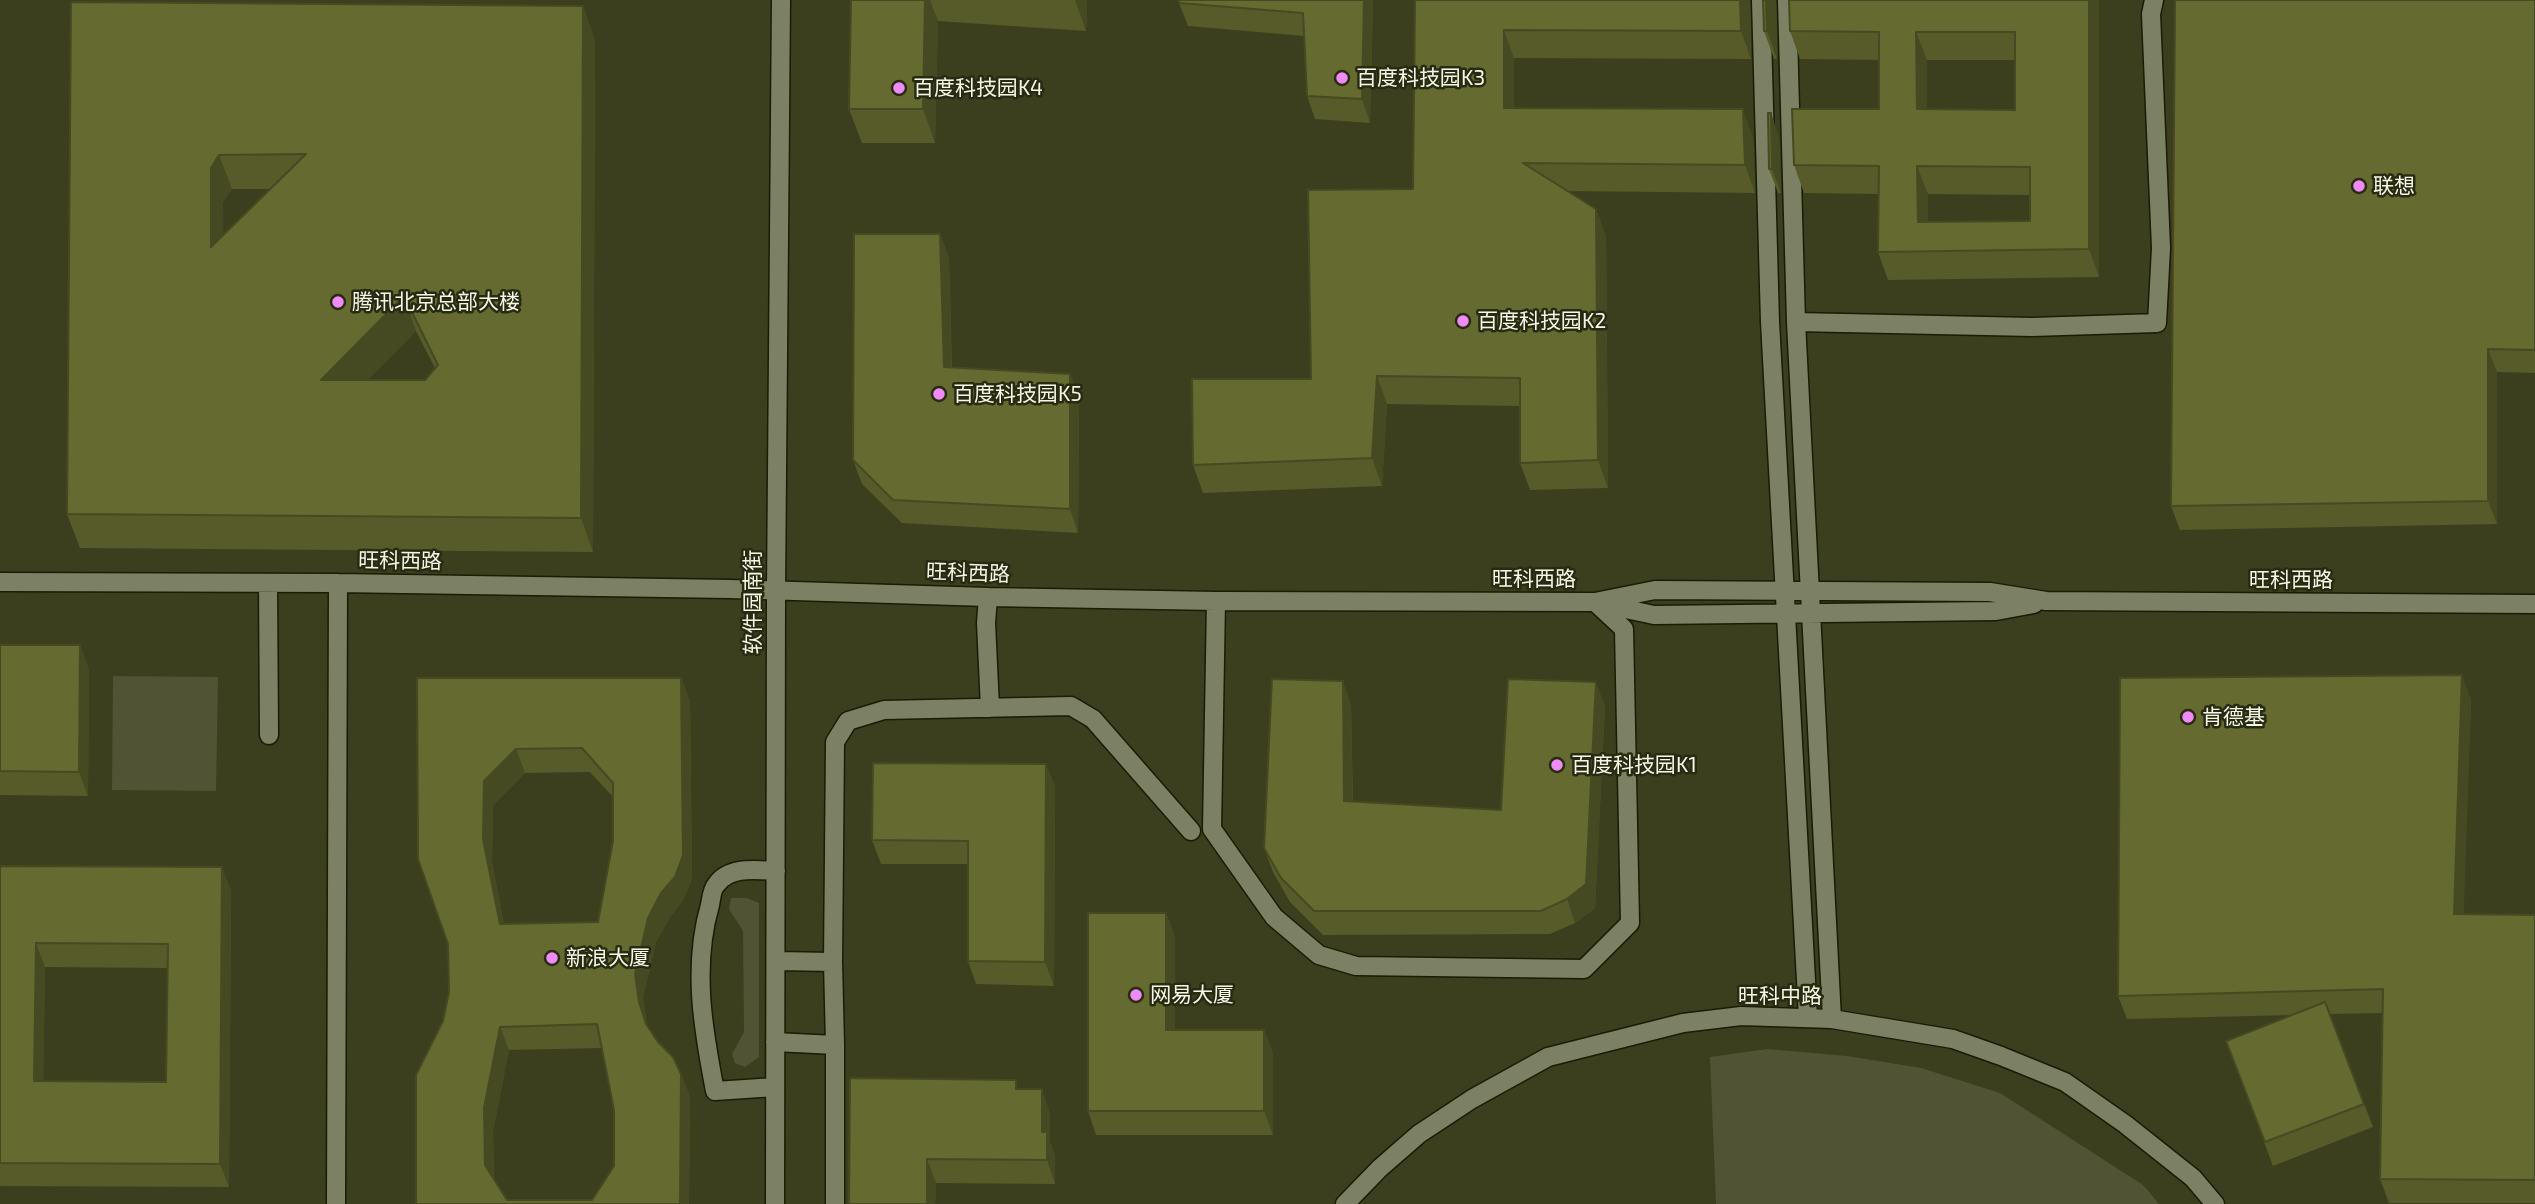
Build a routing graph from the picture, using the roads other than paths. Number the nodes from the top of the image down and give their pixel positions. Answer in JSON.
{"nodes":[{"id":1,"x":781,"y":0,"type":"edge"},
{"id":2,"x":1761,"y":0,"type":"edge"},
{"id":3,"x":1787,"y":0,"type":"edge"},
{"id":4,"x":2154,"y":0,"type":"edge"},
{"id":5,"x":1796,"y":322,"type":"junction"},
{"id":6,"x":0,"y":582,"type":"edge"},
{"id":7,"x":268,"y":583,"type":"junction"},
{"id":8,"x":338,"y":583,"type":"junction"},
{"id":9,"x":776,"y":590,"type":"junction"},
{"id":10,"x":1786,"y":590,"type":"junction"},
{"id":11,"x":1811,"y":591,"type":"junction"},
{"id":12,"x":988,"y":597,"type":"junction"},
{"id":13,"x":1216,"y":601,"type":"junction"},
{"id":14,"x":2046,"y":601,"type":"junction"},
{"id":15,"x":1595,"y":602,"type":"junction"},
{"id":16,"x":2535,"y":604,"type":"edge"},
{"id":17,"x":1812,"y":613,"type":"junction"},
{"id":18,"x":1787,"y":614,"type":"junction"},
{"id":19,"x":990,"y":708,"type":"junction"},
{"id":20,"x":269,"y":734,"type":"dead end"},
{"id":21,"x":1191,"y":831,"type":"dead end"},
{"id":22,"x":776,"y":871,"type":"junction"},
{"id":23,"x":776,"y":961,"type":"junction"},
{"id":24,"x":833,"y":962,"type":"junction"},
{"id":25,"x":1808,"y":1017,"type":"junction"},
{"id":26,"x":1832,"y":1019,"type":"junction"},
{"id":27,"x":775,"y":1042,"type":"junction"},
{"id":28,"x":835,"y":1045,"type":"junction"},
{"id":29,"x":775,"y":1087,"type":"junction"},
{"id":30,"x":336,"y":1204,"type":"edge"},
{"id":31,"x":775,"y":1204,"type":"edge"},
{"id":32,"x":835,"y":1204,"type":"edge"},
{"id":33,"x":1345,"y":1204,"type":"edge"},
{"id":34,"x":2215,"y":1204,"type":"edge"}],
"edges":[{"from":1,"to":9,"type":"street","name":"软件园南街"},
{"from":2,"to":10,"type":"street"},
{"from":3,"to":5,"type":"street"},
{"from":4,"to":5,"type":"street"},
{"from":5,"to":11,"type":"street"},
{"from":6,"to":7,"type":"street","name":"旺科西路"},
{"from":7,"to":8,"type":"street","name":"旺科西路"},
{"from":7,"to":20,"type":"street"},
{"from":8,"to":9,"type":"street","name":"旺科西路"},
{"from":8,"to":30,"type":"street"},
{"from":9,"to":12,"type":"street","name":"旺科西路"},
{"from":9,"to":22,"type":"street","name":"软件园南街"},
{"from":10,"to":11,"type":"street"},
{"from":10,"to":15,"type":"street"},
{"from":10,"to":18,"type":"street"},
{"from":11,"to":14,"type":"street"},
{"from":11,"to":17,"type":"street"},
{"from":12,"to":13,"type":"street","name":"旺科西路"},
{"from":12,"to":19,"type":"street"},
{"from":13,"to":15,"type":"street","name":"旺科西路"},
{"from":13,"to":15,"type":"street"},
{"from":14,"to":16,"type":"street","name":"旺科西路"},
{"from":14,"to":17,"type":"street"},
{"from":15,"to":18,"type":"street"},
{"from":17,"to":18,"type":"street"},
{"from":17,"to":26,"type":"street"},
{"from":18,"to":25,"type":"street"},
{"from":19,"to":21,"type":"street"},
{"from":19,"to":24,"type":"street"},
{"from":22,"to":23,"type":"street","name":"软件园南街"},
{"from":22,"to":29,"type":"street"},
{"from":23,"to":24,"type":"street"},
{"from":23,"to":27,"type":"street","name":"软件园南街"},
{"from":24,"to":28,"type":"street"},
{"from":25,"to":26,"type":"street","name":"旺科中路"},
{"from":25,"to":33,"type":"street","name":"旺科中路"},
{"from":26,"to":34,"type":"street","name":"旺科中路"},
{"from":27,"to":28,"type":"street"},
{"from":27,"to":29,"type":"street","name":"软件园南街"},
{"from":28,"to":32,"type":"street"},
{"from":29,"to":31,"type":"street","name":"软件园南街"}]}
